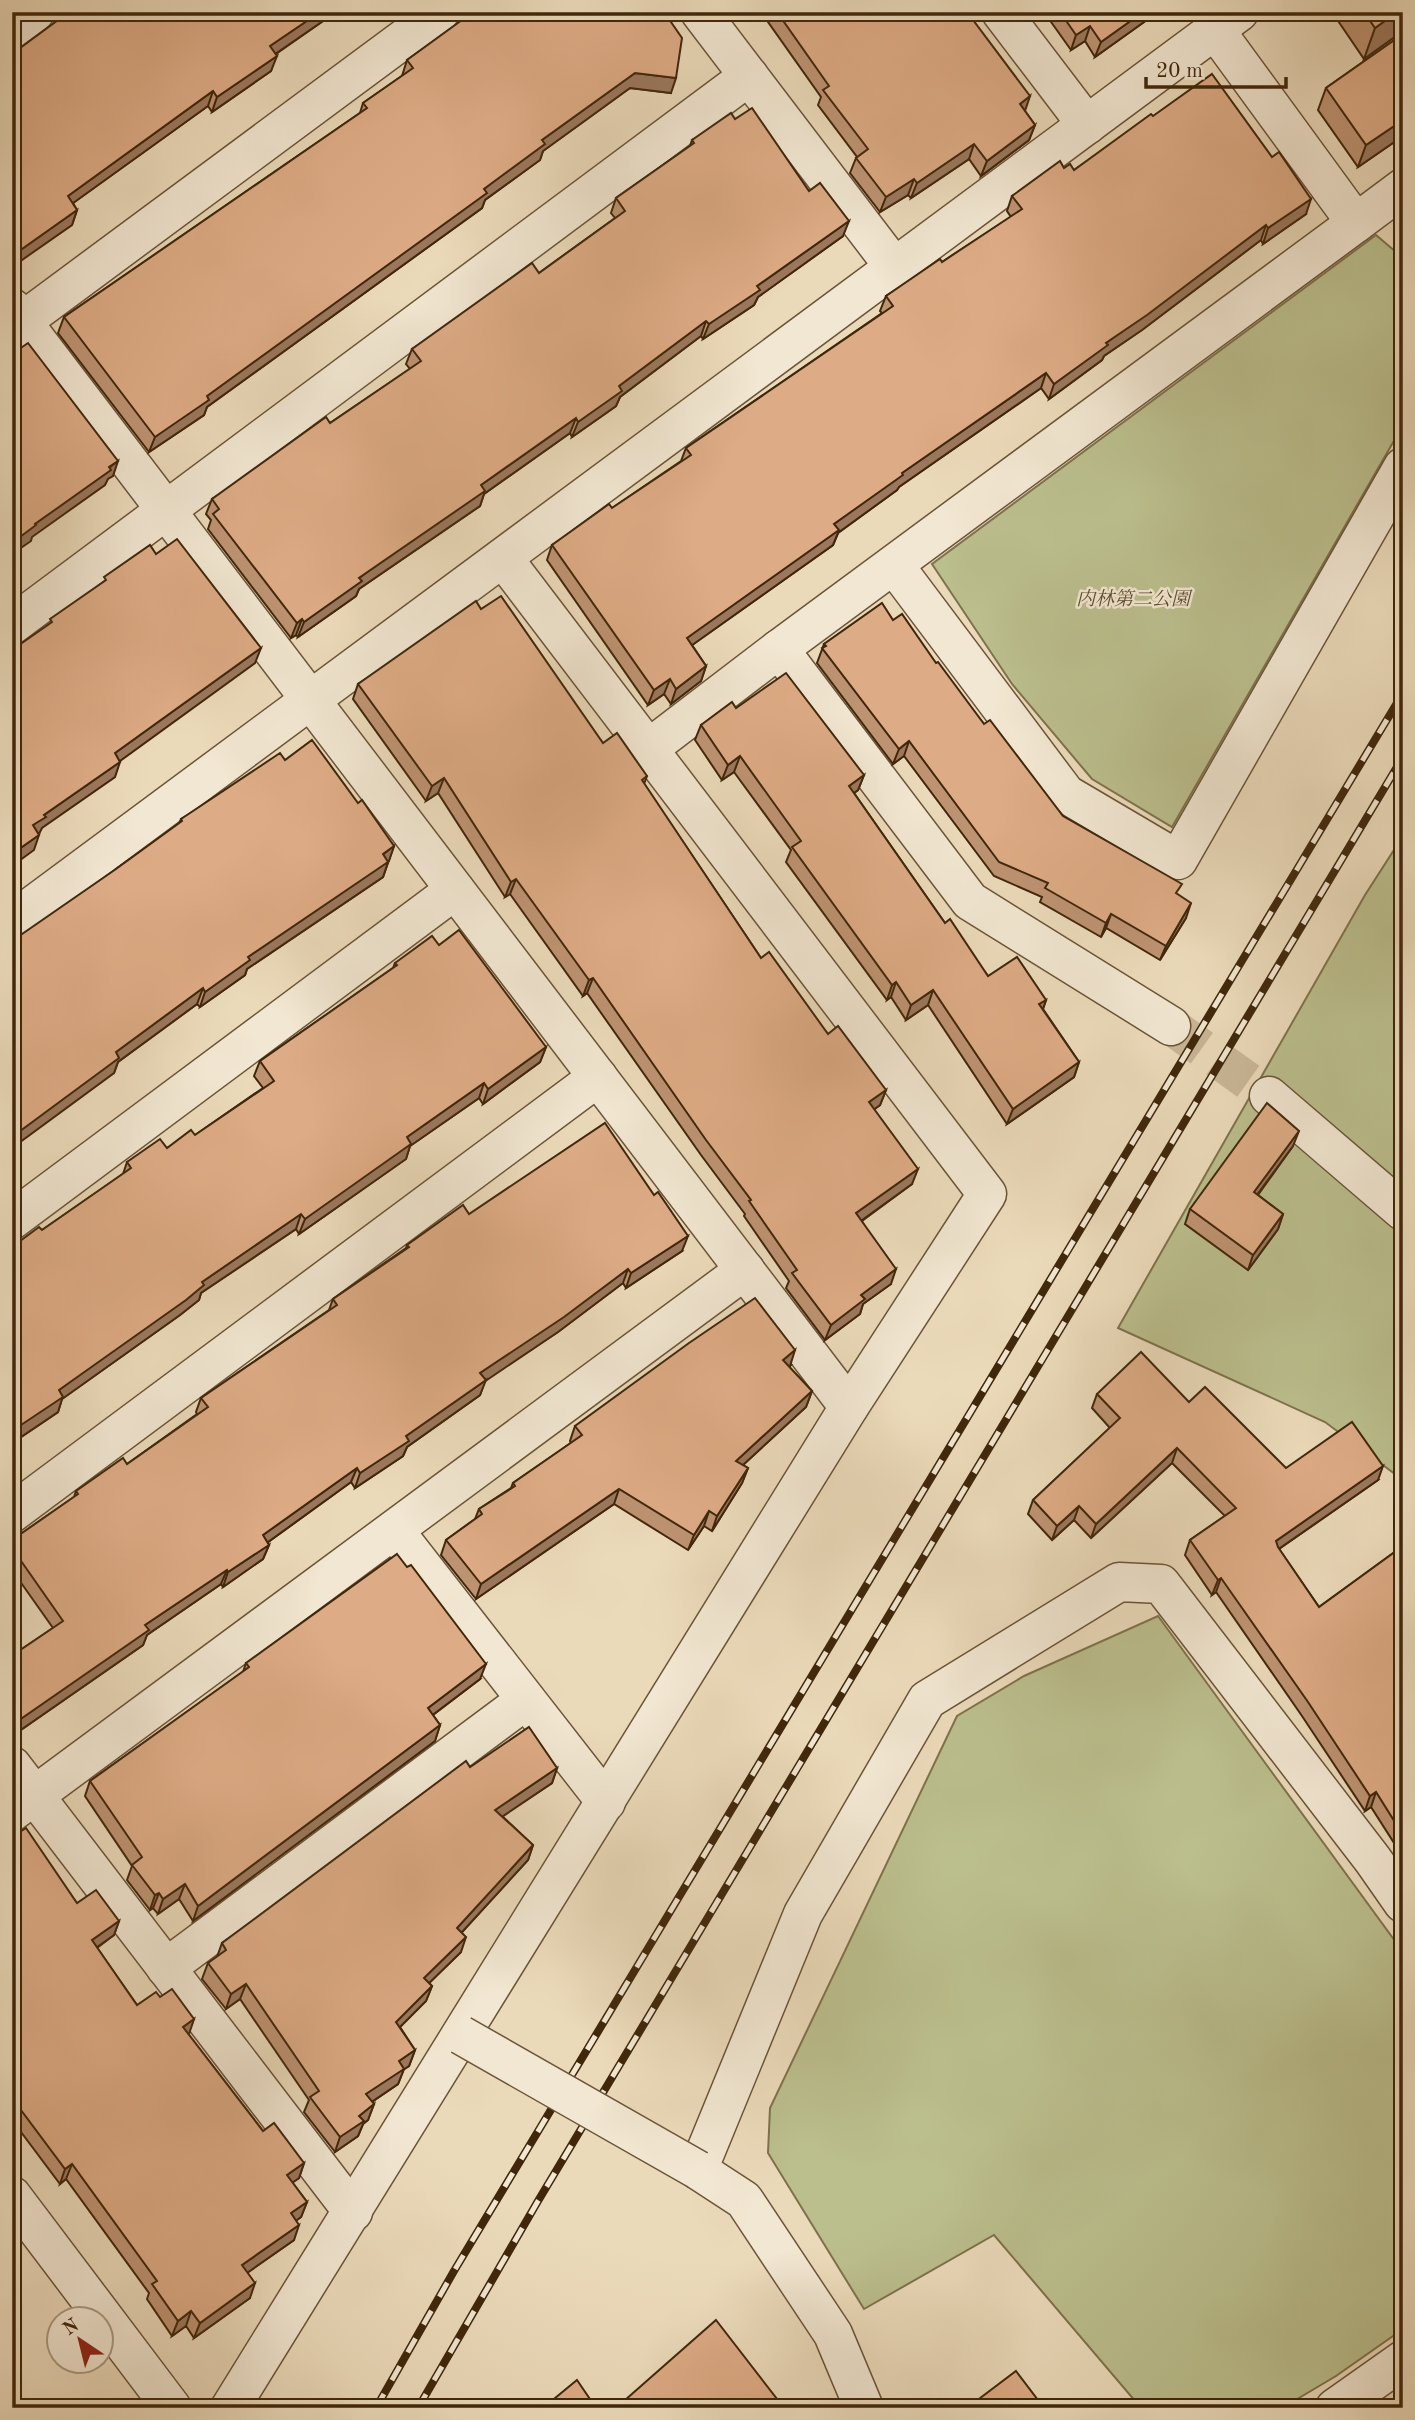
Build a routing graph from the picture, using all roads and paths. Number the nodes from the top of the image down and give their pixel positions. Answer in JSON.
{"nodes":[{"id":1,"x":34,"y":12,"type":"edge"},
{"id":2,"x":440,"y":12,"type":"edge"},
{"id":3,"x":700,"y":12,"type":"edge"},
{"id":4,"x":1002,"y":12,"type":"edge"},
{"id":5,"x":1227,"y":21,"type":"edge"},
{"id":6,"x":12,"y":29,"type":"edge"},
{"id":7,"x":749,"y":76,"type":"junction"},
{"id":8,"x":1087,"y":125,"type":"junction"},
{"id":9,"x":1403,"y":188,"type":"edge"},
{"id":10,"x":1356,"y":223,"type":"junction"},
{"id":11,"x":895,"y":268,"type":"junction"},
{"id":12,"x":16,"y":320,"type":"edge"},
{"id":13,"x":1403,"y":467,"type":"edge"},
{"id":14,"x":166,"y":510,"type":"junction"},
{"id":15,"x":503,"y":558,"type":"junction"},
{"id":16,"x":894,"y":565,"type":"junction"},
{"id":17,"x":12,"y":625,"type":"edge"},
{"id":18,"x":779,"y":649,"type":"junction"},
{"id":19,"x":311,"y":700,"type":"junction"},
{"id":20,"x":648,"y":749,"type":"junction"},
{"id":21,"x":455,"y":890,"type":"junction"},
{"id":22,"x":12,"y":921,"type":"edge"},
{"id":23,"x":1171,"y":1026,"type":"tunnel mouth"},
{"id":24,"x":598,"y":1077,"type":"junction"},
{"id":25,"x":1269,"y":1096,"type":"tunnel mouth"},
{"id":26,"x":1403,"y":1210,"type":"edge"},
{"id":27,"x":12,"y":1220,"type":"edge"},
{"id":28,"x":745,"y":1270,"type":"junction"},
{"id":29,"x":849,"y":1407,"type":"junction"},
{"id":30,"x":12,"y":1513,"type":"edge"},
{"id":31,"x":394,"y":1530,"type":"junction"},
{"id":32,"x":526,"y":1699,"type":"junction"},
{"id":33,"x":20,"y":1791,"type":"edge"},
{"id":34,"x":606,"y":1802,"type":"junction"},
{"id":35,"x":1403,"y":1903,"type":"edge"},
{"id":36,"x":166,"y":1968,"type":"junction"},
{"id":37,"x":461,"y":2035,"type":"junction"},
{"id":38,"x":698,"y":2170,"type":"junction"},
{"id":39,"x":12,"y":2196,"type":"edge"},
{"id":40,"x":353,"y":2212,"type":"junction"},
{"id":41,"x":1403,"y":2360,"type":"edge"},
{"id":42,"x":172,"y":2408,"type":"edge"},
{"id":43,"x":230,"y":2408,"type":"edge"},
{"id":44,"x":864,"y":2408,"type":"edge"},
{"id":45,"x":1335,"y":2408,"type":"edge"}],
"edges":[{"from":1,"to":6,"type":"street"},
{"from":2,"to":12,"type":"street"},
{"from":3,"to":7,"type":"street"},
{"from":4,"to":8,"type":"street"},
{"from":5,"to":8,"type":"street"},
{"from":5,"to":10,"type":"street"},
{"from":7,"to":11,"type":"street"},
{"from":7,"to":14,"type":"street"},
{"from":8,"to":11,"type":"street"},
{"from":9,"to":10,"type":"street"},
{"from":10,"to":16,"type":"street"},
{"from":11,"to":15,"type":"street"},
{"from":12,"to":14,"type":"street"},
{"from":13,"to":16,"type":"street"},
{"from":14,"to":17,"type":"street"},
{"from":14,"to":19,"type":"street"},
{"from":15,"to":19,"type":"street"},
{"from":15,"to":20,"type":"street"},
{"from":16,"to":18,"type":"street"},
{"from":18,"to":20,"type":"street"},
{"from":18,"to":23,"type":"street"},
{"from":19,"to":21,"type":"street"},
{"from":19,"to":22,"type":"street"},
{"from":20,"to":29,"type":"street"},
{"from":21,"to":24,"type":"street"},
{"from":21,"to":27,"type":"street"},
{"from":24,"to":28,"type":"street"},
{"from":24,"to":30,"type":"street"},
{"from":25,"to":26,"type":"street"},
{"from":28,"to":29,"type":"street"},
{"from":28,"to":31,"type":"street"},
{"from":29,"to":34,"type":"street"},
{"from":31,"to":32,"type":"street"},
{"from":31,"to":33,"type":"street"},
{"from":32,"to":34,"type":"street"},
{"from":32,"to":36,"type":"street"},
{"from":33,"to":36,"type":"street"},
{"from":34,"to":37,"type":"street"},
{"from":35,"to":38,"type":"street"},
{"from":36,"to":40,"type":"street"},
{"from":37,"to":38,"type":"street","bridge":true},
{"from":37,"to":40,"type":"street"},
{"from":38,"to":44,"type":"street"},
{"from":39,"to":42,"type":"street"},
{"from":40,"to":43,"type":"street"},
{"from":41,"to":45,"type":"street"}]}
